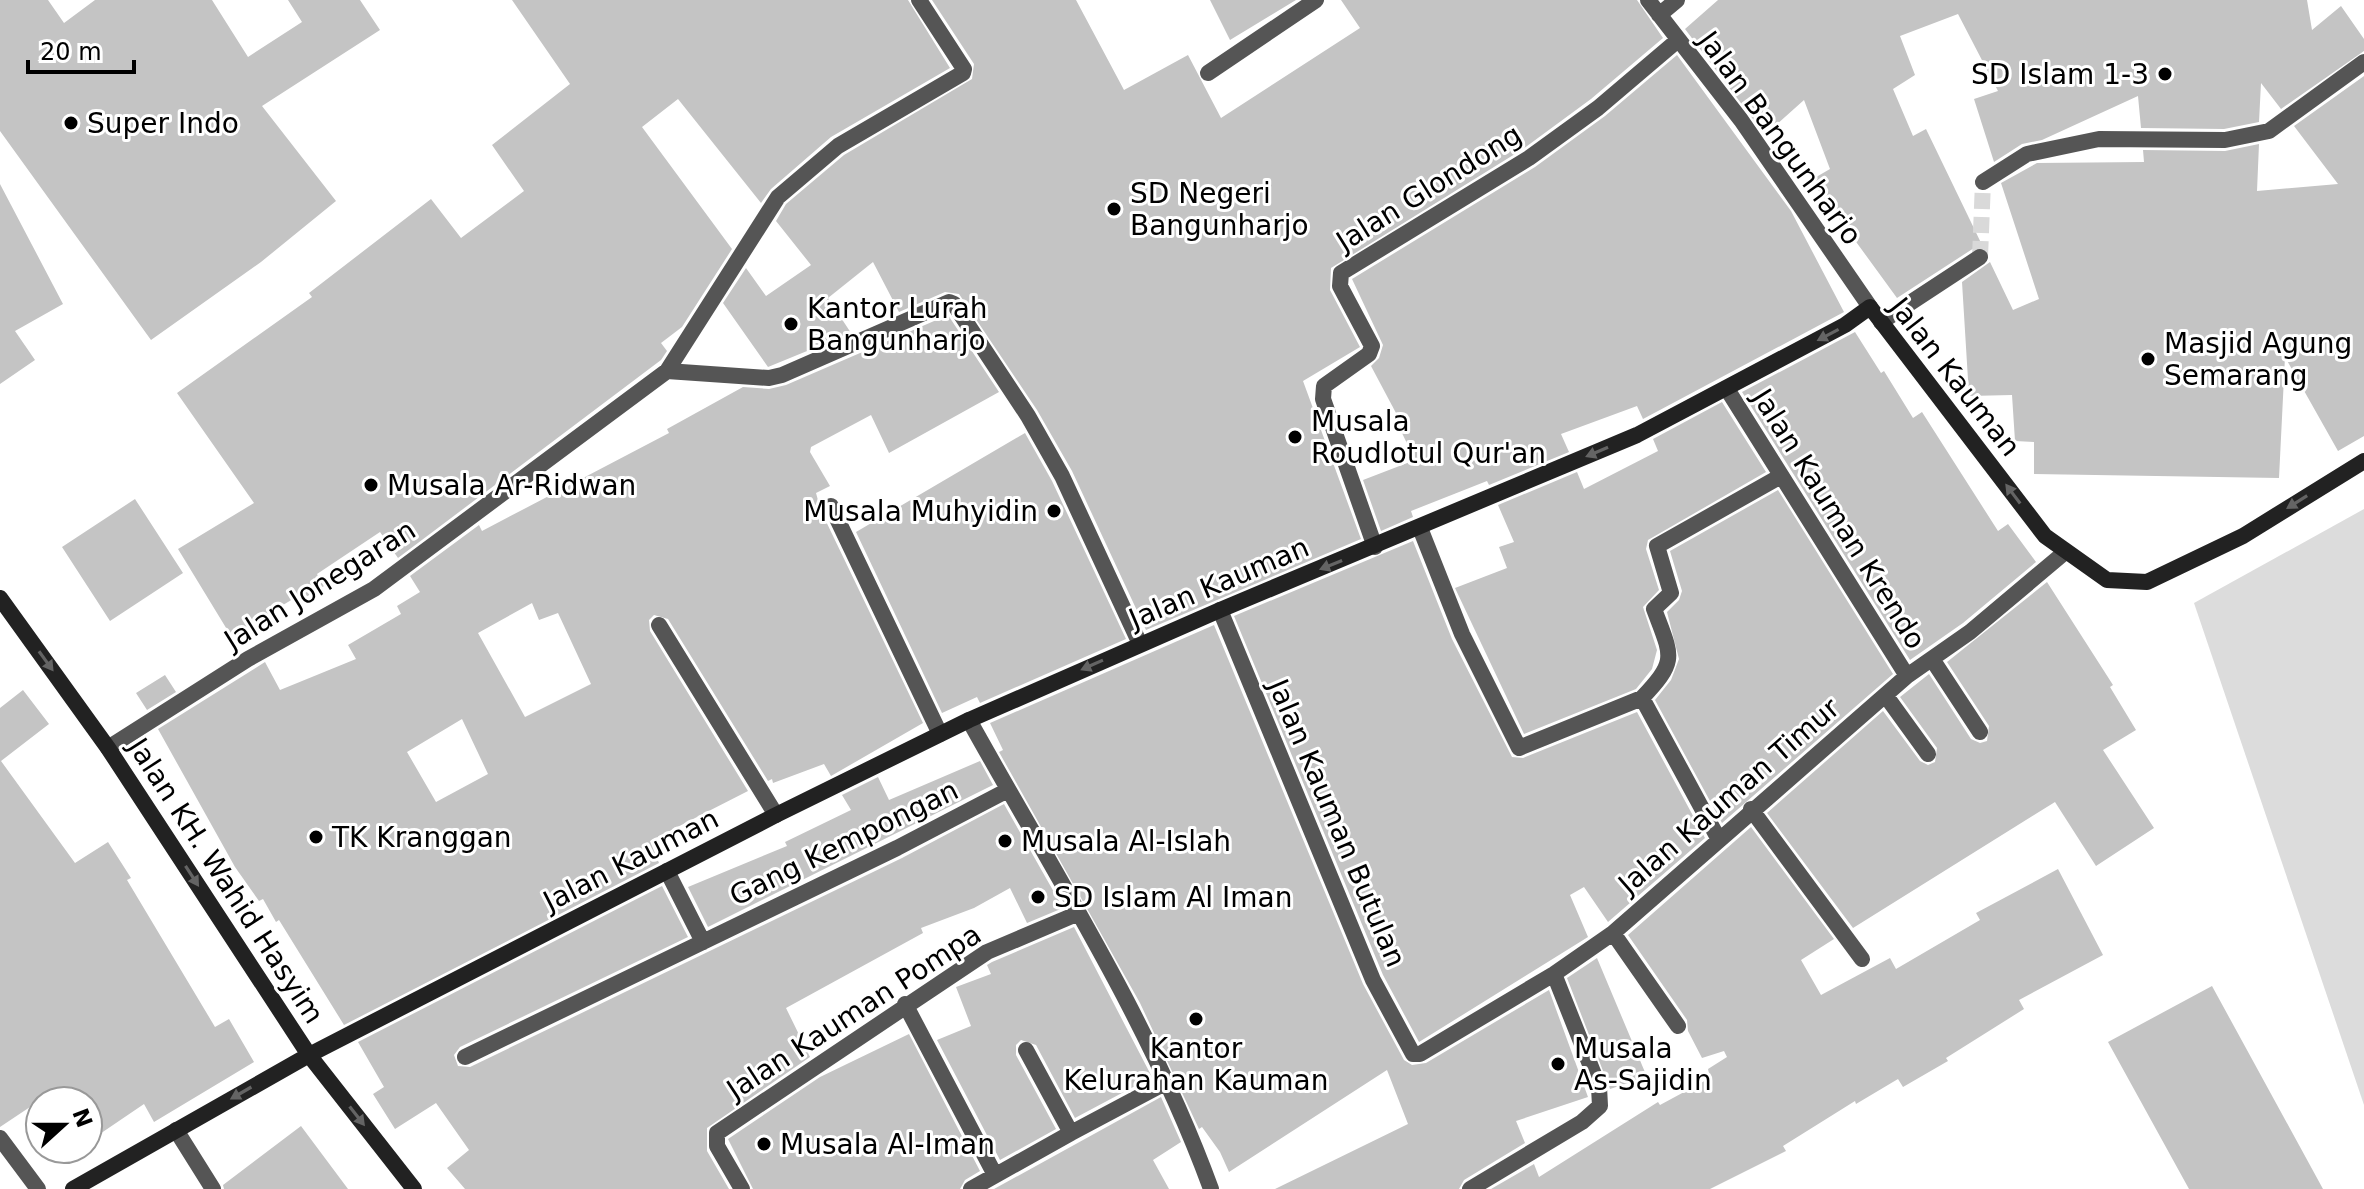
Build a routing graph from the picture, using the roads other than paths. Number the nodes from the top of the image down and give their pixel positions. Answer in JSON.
{"nodes":[{"id":1,"x":919,"y":0,"type":"edge"},
{"id":2,"x":1316,"y":0,"type":"edge"},
{"id":3,"x":1648,"y":0,"type":"edge"},
{"id":4,"x":1677,"y":0,"type":"edge"},
{"id":5,"x":1659,"y":15,"type":"junction"},
{"id":6,"x":1678,"y":40,"type":"junction"},
{"id":7,"x":2364,"y":62,"type":"edge"},
{"id":8,"x":1208,"y":73,"type":"dead end"},
{"id":9,"x":1983,"y":182,"type":"dead end"},
{"id":10,"x":1980,"y":257,"type":"dead end"},
{"id":11,"x":1870,"y":307,"type":"junction"},
{"id":12,"x":1881,"y":322,"type":"junction"},
{"id":13,"x":667,"y":371,"type":"junction"},
{"id":14,"x":1727,"y":389,"type":"junction"},
{"id":15,"x":2364,"y":461,"type":"edge"},
{"id":16,"x":1781,"y":476,"type":"junction"},
{"id":17,"x":831,"y":506,"type":"dead end"},
{"id":18,"x":1420,"y":528,"type":"junction"},
{"id":19,"x":1375,"y":547,"type":"junction"},
{"id":20,"x":2064,"y":553,"type":"junction"},
{"id":21,"x":0,"y":598,"type":"edge"},
{"id":22,"x":1220,"y":610,"type":"junction"},
{"id":23,"x":659,"y":625,"type":"dead end"},
{"id":24,"x":1140,"y":644,"type":"junction"},
{"id":25,"x":1932,"y":659,"type":"junction"},
{"id":26,"x":1907,"y":676,"type":"junction"},
{"id":27,"x":1886,"y":696,"type":"junction"},
{"id":28,"x":1642,"y":698,"type":"junction"},
{"id":29,"x":969,"y":720,"type":"junction"},
{"id":30,"x":1980,"y":732,"type":"dead end"},
{"id":31,"x":940,"y":734,"type":"junction"},
{"id":32,"x":108,"y":748,"type":"junction"},
{"id":33,"x":1928,"y":754,"type":"dead end"},
{"id":34,"x":1008,"y":790,"type":"junction"},
{"id":35,"x":1751,"y":809,"type":"junction"},
{"id":36,"x":776,"y":815,"type":"junction"},
{"id":37,"x":1718,"y":838,"type":"junction"},
{"id":38,"x":667,"y":871,"type":"junction"},
{"id":39,"x":1079,"y":913,"type":"junction"},
{"id":40,"x":1613,"y":933,"type":"junction"},
{"id":41,"x":703,"y":942,"type":"junction"},
{"id":42,"x":1862,"y":959,"type":"dead end"},
{"id":43,"x":1554,"y":974,"type":"junction"},
{"id":44,"x":905,"y":1004,"type":"junction"},
{"id":45,"x":1678,"y":1026,"type":"dead end"},
{"id":46,"x":1026,"y":1050,"type":"dead end"},
{"id":47,"x":1413,"y":1054,"type":"joint"},
{"id":48,"x":309,"y":1055,"type":"junction"},
{"id":49,"x":465,"y":1057,"type":"dead end"},
{"id":50,"x":1165,"y":1083,"type":"junction"},
{"id":51,"x":176,"y":1130,"type":"junction"},
{"id":52,"x":1071,"y":1133,"type":"junction"},
{"id":53,"x":0,"y":1138,"type":"edge"},
{"id":54,"x":995,"y":1175,"type":"junction"},
{"id":55,"x":38,"y":1189,"type":"edge"},
{"id":56,"x":73,"y":1189,"type":"edge"},
{"id":57,"x":213,"y":1189,"type":"edge"},
{"id":58,"x":414,"y":1189,"type":"edge"},
{"id":59,"x":742,"y":1189,"type":"edge"},
{"id":60,"x":971,"y":1189,"type":"edge"},
{"id":61,"x":1211,"y":1189,"type":"edge"},
{"id":62,"x":1470,"y":1189,"type":"edge"}],
"edges":[{"from":1,"to":13,"type":"street","name":"Jalan Jonegaran"},
{"from":2,"to":8,"type":"street"},
{"from":3,"to":5,"type":"street","name":"Jalan Bangunharjo"},
{"from":4,"to":5,"type":"street"},
{"from":5,"to":6,"type":"street","name":"Jalan Bangunharjo"},
{"from":6,"to":11,"type":"street","name":"Jalan Bangunharjo"},
{"from":6,"to":19,"type":"street","name":"Jalan Glondong"},
{"from":7,"to":9,"type":"street"},
{"from":10,"to":12,"type":"street"},
{"from":11,"to":12,"type":"street","name":"Jalan Kauman"},
{"from":11,"to":14,"type":"street","name":"Jalan Kauman","one_way":true},
{"from":20,"to":12,"type":"street","name":"Jalan Kauman","one_way":true},
{"from":13,"to":24,"type":"street"},
{"from":13,"to":32,"type":"street","name":"Jalan Jonegaran"},
{"from":14,"to":16,"type":"street","name":"Jalan Kauman Krendo"},
{"from":14,"to":18,"type":"street","name":"Jalan Kauman","one_way":true},
{"from":15,"to":20,"type":"street","name":"Jalan Kauman","one_way":true},
{"from":16,"to":26,"type":"street","name":"Jalan Kauman Krendo"},
{"from":16,"to":28,"type":"street"},
{"from":17,"to":31,"type":"street"},
{"from":18,"to":19,"type":"street","name":"Jalan Kauman"},
{"from":18,"to":28,"type":"street"},
{"from":19,"to":22,"type":"street","name":"Jalan Kauman","one_way":true},
{"from":20,"to":25,"type":"street","name":"Jalan Kauman Timur"},
{"from":21,"to":32,"type":"street","name":"Jalan KH. Wahid Hasyim","one_way":true},
{"from":22,"to":24,"type":"street","name":"Jalan Kauman"},
{"from":22,"to":47,"type":"street","name":"Jalan Kauman Butulan"},
{"from":23,"to":36,"type":"street"},
{"from":24,"to":29,"type":"street","name":"Jalan Kauman","one_way":true},
{"from":25,"to":26,"type":"street","name":"Jalan Kauman Timur"},
{"from":25,"to":30,"type":"street"},
{"from":26,"to":27,"type":"street","name":"Jalan Kauman Timur"},
{"from":27,"to":33,"type":"street"},
{"from":27,"to":35,"type":"street","name":"Jalan Kauman Timur"},
{"from":28,"to":37,"type":"street"},
{"from":29,"to":31,"type":"street","name":"Jalan Kauman"},
{"from":29,"to":34,"type":"street"},
{"from":31,"to":36,"type":"street","name":"Jalan Kauman"},
{"from":32,"to":48,"type":"street","name":"Jalan KH. Wahid Hasyim","one_way":true},
{"from":34,"to":39,"type":"street"},
{"from":34,"to":41,"type":"street","name":"Gang Kempongan"},
{"from":35,"to":37,"type":"street","name":"Jalan Kauman Timur"},
{"from":35,"to":42,"type":"street"},
{"from":36,"to":38,"type":"street","name":"Jalan Kauman"},
{"from":37,"to":40,"type":"street","name":"Jalan Kauman Timur"},
{"from":38,"to":41,"type":"street"},
{"from":38,"to":48,"type":"street","name":"Jalan Kauman"},
{"from":39,"to":44,"type":"street","name":"Jalan Kauman Pompa"},
{"from":39,"to":50,"type":"street"},
{"from":40,"to":43,"type":"street","name":"Jalan Kauman Timur"},
{"from":40,"to":45,"type":"street"},
{"from":41,"to":49,"type":"street","name":"Gang Kempongan"},
{"from":43,"to":47,"type":"street","name":"Jalan Kauman Timur"},
{"from":43,"to":62,"type":"street"},
{"from":44,"to":54,"type":"street"},
{"from":44,"to":59,"type":"street","name":"Jalan Kauman Pompa"},
{"from":46,"to":52,"type":"street"},
{"from":48,"to":51,"type":"street","name":"Jalan Kauman","one_way":true},
{"from":48,"to":58,"type":"street","name":"Jalan KH. Wahid Hasyim","one_way":true},
{"from":50,"to":52,"type":"street"},
{"from":50,"to":61,"type":"street"},
{"from":51,"to":56,"type":"street","name":"Jalan Kauman"},
{"from":51,"to":57,"type":"street"},
{"from":52,"to":54,"type":"street"},
{"from":53,"to":55,"type":"street"},
{"from":54,"to":60,"type":"street"}]}
